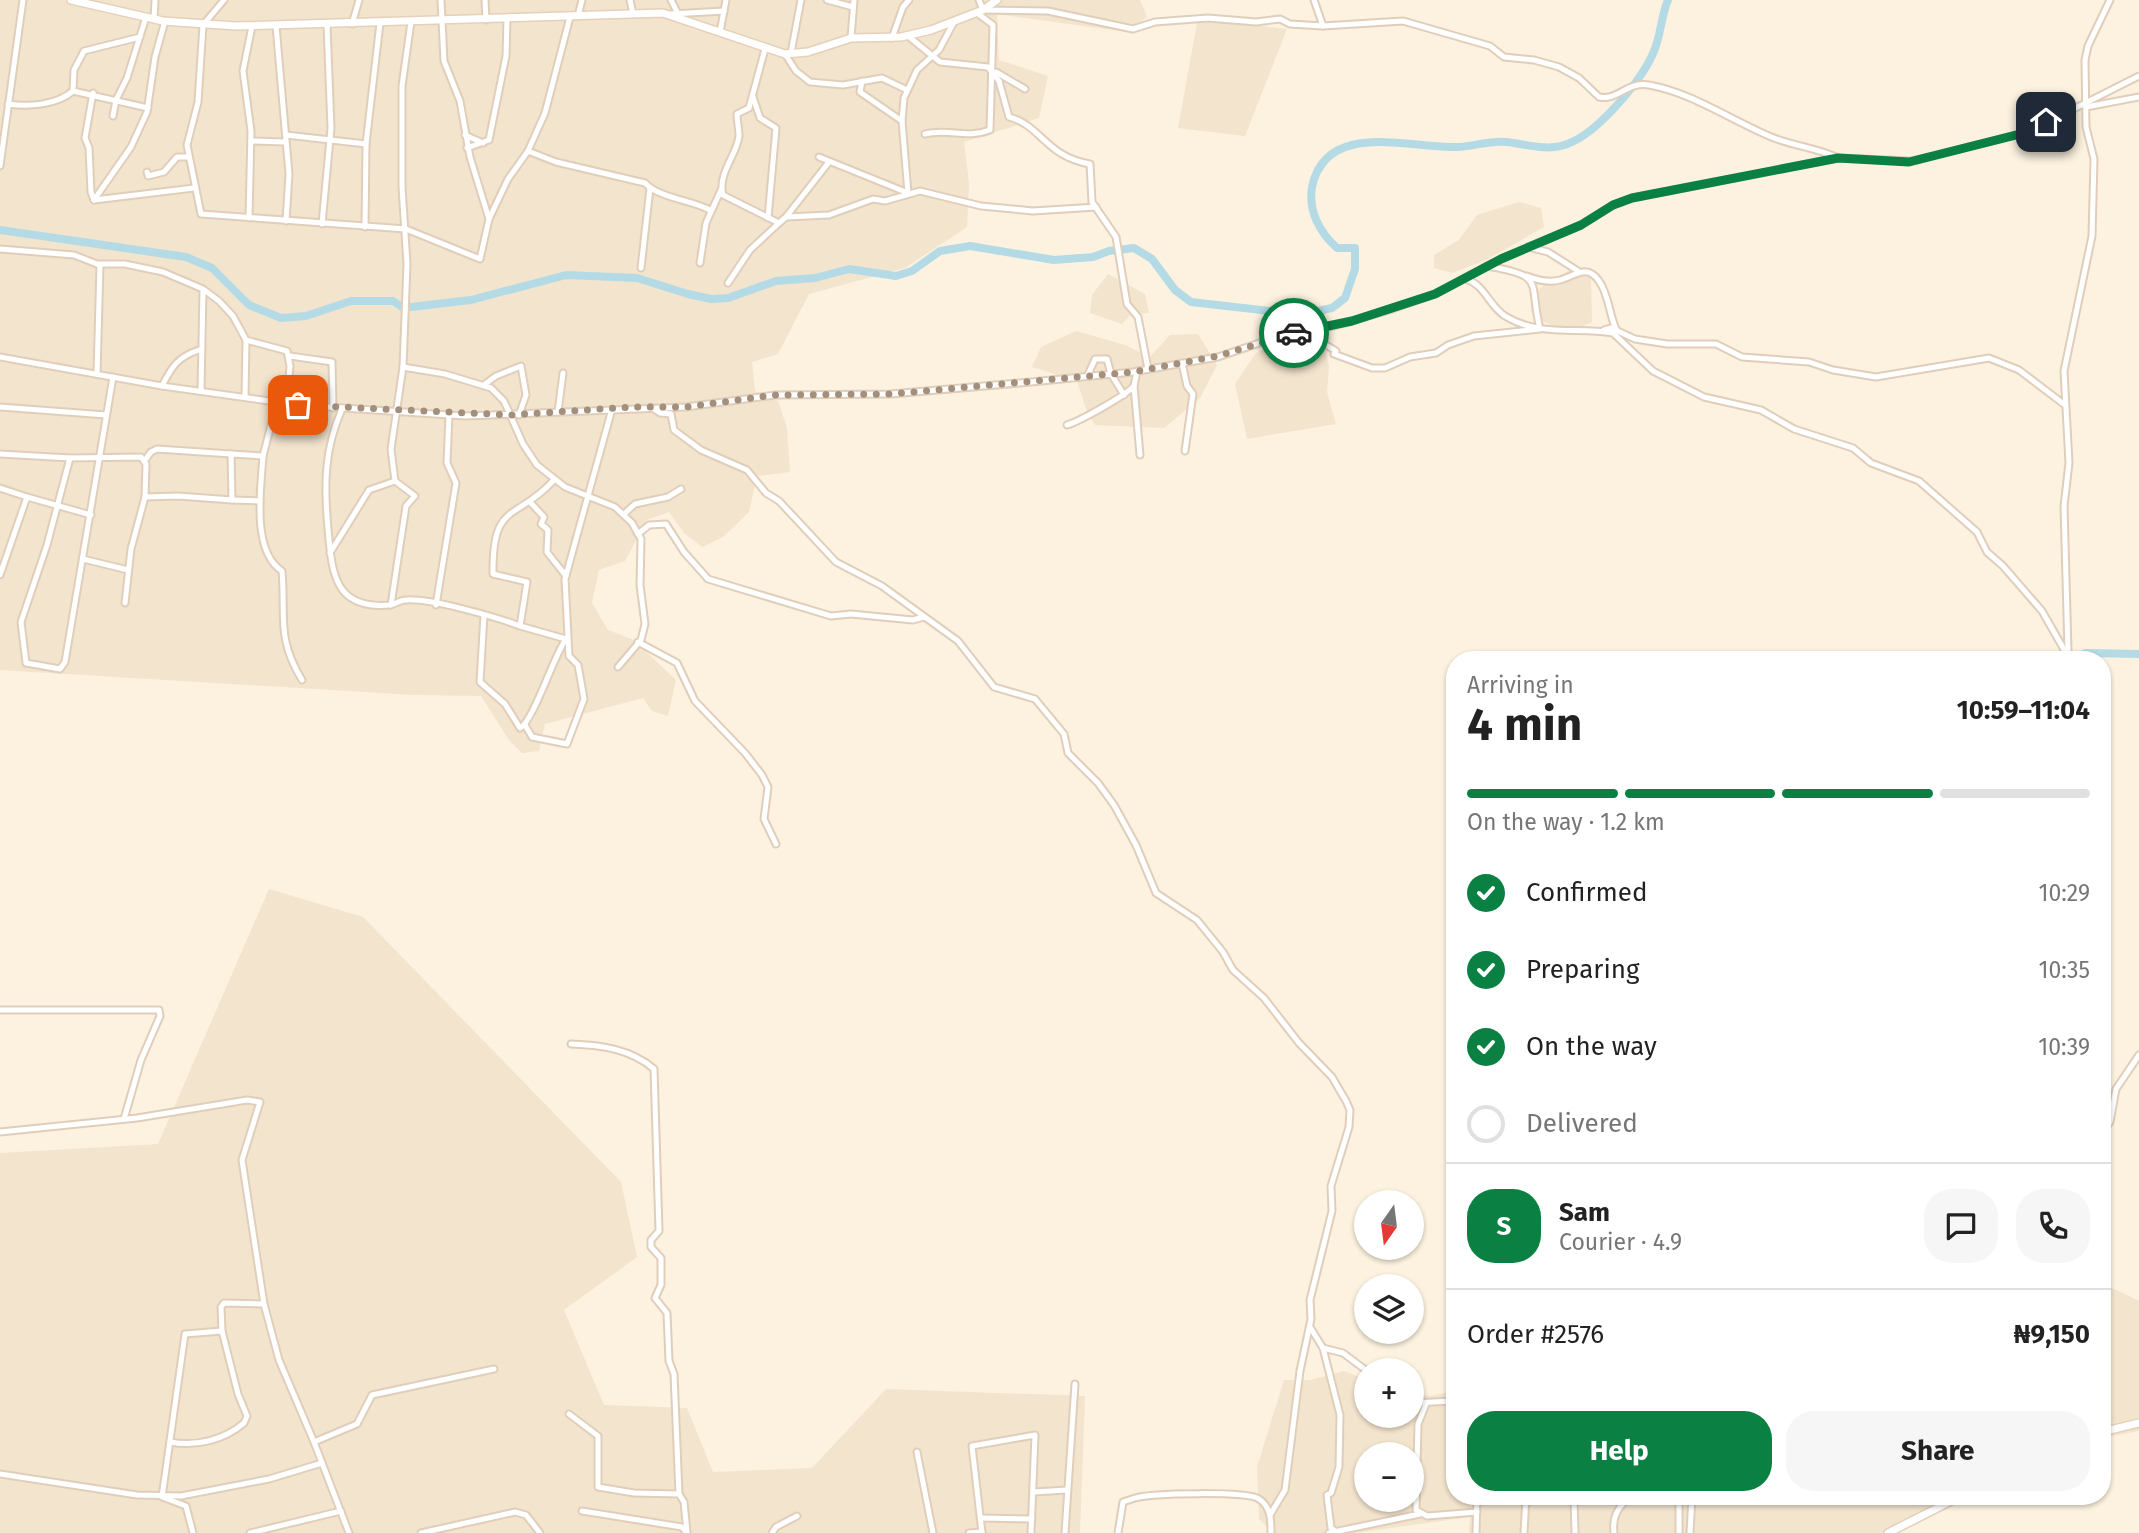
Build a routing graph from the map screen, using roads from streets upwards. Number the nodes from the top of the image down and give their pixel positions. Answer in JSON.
{"nodes":[{"id":1,"x":23,"y":0,"type":"edge"},
{"id":2,"x":71,"y":0,"type":"edge"},
{"id":3,"x":155,"y":0,"type":"edge"},
{"id":4,"x":224,"y":0,"type":"edge"},
{"id":5,"x":359,"y":0,"type":"edge"},
{"id":6,"x":441,"y":0,"type":"edge"},
{"id":7,"x":485,"y":0,"type":"edge"},
{"id":8,"x":582,"y":0,"type":"edge"},
{"id":9,"x":630,"y":0,"type":"edge"},
{"id":10,"x":671,"y":0,"type":"edge"},
{"id":11,"x":726,"y":0,"type":"edge"},
{"id":12,"x":801,"y":0,"type":"edge"},
{"id":13,"x":827,"y":0,"type":"edge"},
{"id":14,"x":855,"y":0,"type":"edge"},
{"id":15,"x":909,"y":0,"type":"edge"},
{"id":16,"x":979,"y":0,"type":"edge"},
{"id":17,"x":997,"y":0,"type":"edge"},
{"id":18,"x":1314,"y":0,"type":"edge"},
{"id":19,"x":2110,"y":0,"type":"edge"},
{"id":20,"x":853,"y":7,"type":"junction"},
{"id":21,"x":724,"y":10,"type":"junction"},
{"id":22,"x":980,"y":12,"type":"junction"},
{"id":23,"x":633,"y":14,"type":"junction"},
{"id":24,"x":668,"y":14,"type":"junction"},
{"id":25,"x":678,"y":14,"type":"junction"},
{"id":26,"x":574,"y":17,"type":"junction"},
{"id":27,"x":150,"y":18,"type":"junction"},
{"id":28,"x":507,"y":19,"type":"junction"},
{"id":29,"x":486,"y":20,"type":"junction"},
{"id":30,"x":165,"y":21,"type":"junction"},
{"id":31,"x":411,"y":22,"type":"junction"},
{"id":32,"x":442,"y":22,"type":"junction"},
{"id":33,"x":954,"y":22,"type":"junction"},
{"id":34,"x":380,"y":23,"type":"junction"},
{"id":35,"x":327,"y":24,"type":"junction"},
{"id":36,"x":352,"y":24,"type":"junction"},
{"id":37,"x":203,"y":25,"type":"junction"},
{"id":38,"x":253,"y":26,"type":"junction"},
{"id":39,"x":276,"y":26,"type":"junction"},
{"id":40,"x":1323,"y":26,"type":"junction"},
{"id":41,"x":720,"y":32,"type":"junction"},
{"id":42,"x":908,"y":36,"type":"junction"},
{"id":43,"x":140,"y":37,"type":"junction"},
{"id":44,"x":851,"y":38,"type":"junction"},
{"id":45,"x":892,"y":38,"type":"junction"},
{"id":46,"x":765,"y":49,"type":"junction"},
{"id":47,"x":788,"y":53,"type":"junction"},
{"id":48,"x":933,"y":57,"type":"junction"},
{"id":49,"x":993,"y":70,"type":"junction"},
{"id":50,"x":2139,"y":76,"type":"edge"},
{"id":51,"x":862,"y":81,"type":"junction"},
{"id":52,"x":1025,"y":89,"type":"dead end"},
{"id":53,"x":907,"y":90,"type":"junction"},
{"id":54,"x":73,"y":91,"type":"junction"},
{"id":55,"x":93,"y":93,"type":"junction"},
{"id":56,"x":753,"y":94,"type":"junction"},
{"id":57,"x":2139,"y":97,"type":"edge"},
{"id":58,"x":116,"y":100,"type":"junction"},
{"id":59,"x":8,"y":104,"type":"junction"},
{"id":60,"x":2086,"y":105,"type":"junction"},
{"id":61,"x":148,"y":108,"type":"junction"},
{"id":62,"x":113,"y":116,"type":"dead end"},
{"id":63,"x":902,"y":121,"type":"junction"},
{"id":64,"x":925,"y":134,"type":"dead end"},
{"id":65,"x":465,"y":135,"type":"junction"},
{"id":66,"x":286,"y":139,"type":"junction"},
{"id":67,"x":329,"y":139,"type":"junction"},
{"id":68,"x":251,"y":141,"type":"junction"},
{"id":69,"x":484,"y":143,"type":"junction"},
{"id":70,"x":366,"y":144,"type":"junction"},
{"id":71,"x":467,"y":148,"type":"junction"},
{"id":72,"x":528,"y":151,"type":"junction"},
{"id":73,"x":1,"y":157,"type":"edge"},
{"id":74,"x":187,"y":157,"type":"junction"},
{"id":75,"x":819,"y":157,"type":"dead end"},
{"id":76,"x":1838,"y":158,"type":"junction"},
{"id":77,"x":829,"y":162,"type":"junction"},
{"id":78,"x":0,"y":166,"type":"edge"},
{"id":79,"x":147,"y":172,"type":"dead end"},
{"id":80,"x":194,"y":188,"type":"junction"},
{"id":81,"x":650,"y":188,"type":"junction"},
{"id":82,"x":721,"y":190,"type":"junction"},
{"id":83,"x":908,"y":193,"type":"junction"},
{"id":84,"x":94,"y":200,"type":"junction"},
{"id":85,"x":1096,"y":207,"type":"junction"},
{"id":86,"x":710,"y":210,"type":"junction"},
{"id":87,"x":786,"y":216,"type":"junction"},
{"id":88,"x":248,"y":218,"type":"junction"},
{"id":89,"x":768,"y":218,"type":"junction"},
{"id":90,"x":489,"y":219,"type":"junction"},
{"id":91,"x":286,"y":221,"type":"junction"},
{"id":92,"x":779,"y":223,"type":"junction"},
{"id":93,"x":322,"y":224,"type":"junction"},
{"id":94,"x":365,"y":227,"type":"junction"},
{"id":95,"x":406,"y":229,"type":"junction"},
{"id":96,"x":1528,"y":246,"type":"junction"},
{"id":97,"x":0,"y":249,"type":"edge"},
{"id":98,"x":701,"y":263,"type":"dead end"},
{"id":99,"x":100,"y":265,"type":"junction"},
{"id":100,"x":1487,"y":266,"type":"junction"},
{"id":101,"x":641,"y":268,"type":"dead end"},
{"id":102,"x":1578,"y":271,"type":"junction"},
{"id":103,"x":1524,"y":274,"type":"junction"},
{"id":104,"x":1466,"y":279,"type":"junction"},
{"id":105,"x":728,"y":283,"type":"dead end"},
{"id":106,"x":203,"y":289,"type":"junction"},
{"id":107,"x":1540,"y":329,"type":"junction"},
{"id":108,"x":1602,"y":331,"type":"junction"},
{"id":109,"x":1304,"y":332,"type":"junction"},
{"id":110,"x":1619,"y":334,"type":"junction"},
{"id":111,"x":246,"y":340,"type":"junction"},
{"id":112,"x":200,"y":351,"type":"junction"},
{"id":113,"x":290,"y":356,"type":"junction"},
{"id":114,"x":0,"y":357,"type":"edge"},
{"id":115,"x":1182,"y":363,"type":"junction"},
{"id":116,"x":403,"y":367,"type":"junction"},
{"id":117,"x":1148,"y":369,"type":"junction"},
{"id":118,"x":1137,"y":371,"type":"junction"},
{"id":119,"x":563,"y":373,"type":"dead end"},
{"id":120,"x":97,"y":374,"type":"junction"},
{"id":121,"x":1111,"y":374,"type":"junction"},
{"id":122,"x":1088,"y":375,"type":"junction"},
{"id":123,"x":113,"y":377,"type":"junction"},
{"id":124,"x":484,"y":384,"type":"junction"},
{"id":125,"x":162,"y":386,"type":"junction"},
{"id":126,"x":1134,"y":386,"type":"junction"},
{"id":127,"x":201,"y":391,"type":"junction"},
{"id":128,"x":1124,"y":395,"type":"junction"},
{"id":129,"x":245,"y":397,"type":"junction"},
{"id":130,"x":277,"y":402,"type":"junction"},
{"id":131,"x":287,"y":402,"type":"junction"},
{"id":132,"x":2065,"y":405,"type":"junction"},
{"id":133,"x":0,"y":407,"type":"edge"},
{"id":134,"x":651,"y":407,"type":"junction"},
{"id":135,"x":333,"y":408,"type":"junction"},
{"id":136,"x":342,"y":409,"type":"junction"},
{"id":137,"x":612,"y":409,"type":"junction"},
{"id":138,"x":396,"y":410,"type":"junction"},
{"id":139,"x":558,"y":412,"type":"junction"},
{"id":140,"x":106,"y":415,"type":"junction"},
{"id":141,"x":449,"y":415,"type":"junction"},
{"id":142,"x":511,"y":415,"type":"junction"},
{"id":143,"x":519,"y":415,"type":"junction"},
{"id":144,"x":1066,"y":425,"type":"dead end"},
{"id":145,"x":1185,"y":451,"type":"dead end"},
{"id":146,"x":0,"y":454,"type":"edge"},
{"id":147,"x":231,"y":454,"type":"junction"},
{"id":148,"x":1140,"y":455,"type":"dead end"},
{"id":149,"x":263,"y":456,"type":"junction"},
{"id":150,"x":99,"y":457,"type":"junction"},
{"id":151,"x":70,"y":458,"type":"junction"},
{"id":152,"x":145,"y":460,"type":"junction"},
{"id":153,"x":554,"y":480,"type":"junction"},
{"id":154,"x":395,"y":481,"type":"junction"},
{"id":155,"x":0,"y":488,"type":"edge"},
{"id":156,"x":681,"y":489,"type":"dead end"},
{"id":157,"x":586,"y":495,"type":"junction"},
{"id":158,"x":27,"y":497,"type":"junction"},
{"id":159,"x":145,"y":497,"type":"junction"},
{"id":160,"x":232,"y":500,"type":"junction"},
{"id":161,"x":260,"y":501,"type":"junction"},
{"id":162,"x":530,"y":502,"type":"junction"},
{"id":163,"x":58,"y":507,"type":"junction"},
{"id":164,"x":624,"y":514,"type":"junction"},
{"id":165,"x":91,"y":515,"type":"junction"},
{"id":166,"x":638,"y":534,"type":"junction"},
{"id":167,"x":330,"y":553,"type":"junction"},
{"id":168,"x":83,"y":559,"type":"junction"},
{"id":169,"x":128,"y":570,"type":"junction"},
{"id":170,"x":0,"y":575,"type":"edge"},
{"id":171,"x":566,"y":576,"type":"junction"},
{"id":172,"x":125,"y":603,"type":"dead end"},
{"id":173,"x":391,"y":605,"type":"junction"},
{"id":174,"x":436,"y":605,"type":"junction"},
{"id":175,"x":484,"y":615,"type":"junction"},
{"id":176,"x":924,"y":617,"type":"junction"},
{"id":177,"x":520,"y":626,"type":"junction"},
{"id":178,"x":566,"y":639,"type":"junction"},
{"id":179,"x":638,"y":642,"type":"junction"},
{"id":180,"x":2065,"y":651,"type":"edge"},
{"id":181,"x":2069,"y":651,"type":"edge"},
{"id":182,"x":618,"y":667,"type":"dead end"},
{"id":183,"x":302,"y":680,"type":"dead end"},
{"id":184,"x":525,"y":725,"type":"junction"},
{"id":185,"x":776,"y":844,"type":"dead end"},
{"id":186,"x":0,"y":1010,"type":"edge"},
{"id":187,"x":571,"y":1044,"type":"dead end"},
{"id":188,"x":2139,"y":1055,"type":"edge"},
{"id":189,"x":2111,"y":1117,"type":"edge"},
{"id":190,"x":124,"y":1119,"type":"junction"},
{"id":191,"x":0,"y":1132,"type":"edge"},
{"id":192,"x":264,"y":1304,"type":"junction"},
{"id":193,"x":1310,"y":1327,"type":"junction"},
{"id":194,"x":222,"y":1331,"type":"junction"},
{"id":195,"x":1323,"y":1348,"type":"junction"},
{"id":196,"x":1354,"y":1361,"type":"edge"},
{"id":197,"x":494,"y":1369,"type":"dead end"},
{"id":198,"x":1075,"y":1384,"type":"dead end"},
{"id":199,"x":1446,"y":1402,"type":"edge"},
{"id":200,"x":1426,"y":1404,"type":"joint"},
{"id":201,"x":569,"y":1414,"type":"dead end"},
{"id":202,"x":2139,"y":1423,"type":"edge"},
{"id":203,"x":2111,"y":1430,"type":"edge"},
{"id":204,"x":170,"y":1442,"type":"junction"},
{"id":205,"x":314,"y":1442,"type":"junction"},
{"id":206,"x":917,"y":1452,"type":"dead end"},
{"id":207,"x":322,"y":1463,"type":"junction"},
{"id":208,"x":0,"y":1474,"type":"edge"},
{"id":209,"x":1067,"y":1490,"type":"junction"},
{"id":210,"x":1033,"y":1492,"type":"junction"},
{"id":211,"x":679,"y":1494,"type":"junction"},
{"id":212,"x":162,"y":1497,"type":"junction"},
{"id":213,"x":1477,"y":1505,"type":"edge"},
{"id":214,"x":1526,"y":1505,"type":"edge"},
{"id":215,"x":1574,"y":1505,"type":"edge"},
{"id":216,"x":1622,"y":1505,"type":"edge"},
{"id":217,"x":1679,"y":1505,"type":"edge"},
{"id":218,"x":1692,"y":1505,"type":"edge"},
{"id":219,"x":1943,"y":1505,"type":"edge"},
{"id":220,"x":341,"y":1511,"type":"junction"},
{"id":221,"x":582,"y":1511,"type":"dead end"},
{"id":222,"x":1477,"y":1512,"type":"junction"},
{"id":223,"x":1420,"y":1514,"type":"junction"},
{"id":224,"x":1270,"y":1515,"type":"junction"},
{"id":225,"x":797,"y":1516,"type":"dead end"},
{"id":226,"x":981,"y":1518,"type":"junction"},
{"id":227,"x":1032,"y":1519,"type":"junction"},
{"id":228,"x":1338,"y":1532,"type":"edge"},
{"id":229,"x":193,"y":1533,"type":"edge"},
{"id":230,"x":250,"y":1533,"type":"edge"},
{"id":231,"x":349,"y":1533,"type":"edge"},
{"id":232,"x":421,"y":1533,"type":"edge"},
{"id":233,"x":540,"y":1533,"type":"edge"},
{"id":234,"x":687,"y":1533,"type":"edge"},
{"id":235,"x":772,"y":1533,"type":"edge"},
{"id":236,"x":933,"y":1533,"type":"edge"},
{"id":237,"x":969,"y":1533,"type":"edge"},
{"id":238,"x":982,"y":1533,"type":"edge"},
{"id":239,"x":1031,"y":1533,"type":"edge"},
{"id":240,"x":1065,"y":1533,"type":"edge"},
{"id":241,"x":1118,"y":1533,"type":"edge"},
{"id":242,"x":1271,"y":1533,"type":"edge"},
{"id":243,"x":1329,"y":1533,"type":"edge"},
{"id":244,"x":1476,"y":1533,"type":"edge"},
{"id":245,"x":1524,"y":1533,"type":"edge"},
{"id":246,"x":1575,"y":1533,"type":"edge"},
{"id":247,"x":1614,"y":1533,"type":"edge"},
{"id":248,"x":1679,"y":1533,"type":"edge"},
{"id":249,"x":1690,"y":1533,"type":"edge"},
{"id":250,"x":1888,"y":1533,"type":"edge"}],
"edges":[{"from":1,"to":59,"type":"street"},
{"from":2,"to":27,"type":"street"},
{"from":3,"to":27,"type":"street"},
{"from":4,"to":37,"type":"street"},
{"from":5,"to":36,"type":"street"},
{"from":6,"to":32,"type":"street"},
{"from":7,"to":29,"type":"street"},
{"from":8,"to":26,"type":"street"},
{"from":9,"to":23,"type":"street"},
{"from":10,"to":25,"type":"street"},
{"from":11,"to":21,"type":"street"},
{"from":12,"to":47,"type":"street"},
{"from":13,"to":20,"type":"street"},
{"from":14,"to":20,"type":"street"},
{"from":15,"to":45,"type":"street"},
{"from":16,"to":22,"type":"street"},
{"from":17,"to":22,"type":"street"},
{"from":18,"to":40,"type":"street"},
{"from":19,"to":60,"type":"street"},
{"from":20,"to":44,"type":"street"},
{"from":21,"to":25,"type":"street"},
{"from":21,"to":41,"type":"street"},
{"from":22,"to":33,"type":"street"},
{"from":22,"to":40,"type":"street"},
{"from":22,"to":49,"type":"street"},
{"from":23,"to":24,"type":"street"},
{"from":23,"to":26,"type":"street"},
{"from":24,"to":25,"type":"street"},
{"from":24,"to":41,"type":"street"},
{"from":26,"to":28,"type":"street"},
{"from":26,"to":72,"type":"street"},
{"from":27,"to":30,"type":"street"},
{"from":27,"to":43,"type":"street"},
{"from":28,"to":29,"type":"street"},
{"from":28,"to":69,"type":"street"},
{"from":29,"to":32,"type":"street"},
{"from":30,"to":37,"type":"street"},
{"from":30,"to":61,"type":"street"},
{"from":31,"to":32,"type":"street"},
{"from":31,"to":34,"type":"street"},
{"from":31,"to":95,"type":"street"},
{"from":32,"to":65,"type":"street"},
{"from":33,"to":42,"type":"street"},
{"from":33,"to":48,"type":"street"},
{"from":34,"to":36,"type":"street"},
{"from":34,"to":70,"type":"street"},
{"from":35,"to":36,"type":"street"},
{"from":35,"to":39,"type":"street"},
{"from":35,"to":67,"type":"street"},
{"from":37,"to":38,"type":"street"},
{"from":37,"to":74,"type":"street"},
{"from":38,"to":39,"type":"street"},
{"from":38,"to":68,"type":"street"},
{"from":39,"to":66,"type":"street"},
{"from":40,"to":76,"type":"street"},
{"from":41,"to":46,"type":"street"},
{"from":42,"to":45,"type":"street"},
{"from":42,"to":48,"type":"street"},
{"from":43,"to":54,"type":"street"},
{"from":43,"to":58,"type":"street"},
{"from":44,"to":45,"type":"street"},
{"from":44,"to":47,"type":"street"},
{"from":46,"to":47,"type":"street"},
{"from":46,"to":56,"type":"street"},
{"from":47,"to":51,"type":"street"},
{"from":48,"to":49,"type":"street"},
{"from":48,"to":53,"type":"street"},
{"from":49,"to":52,"type":"street"},
{"from":49,"to":64,"type":"street"},
{"from":49,"to":85,"type":"street"},
{"from":50,"to":60,"type":"street"},
{"from":51,"to":53,"type":"street"},
{"from":51,"to":63,"type":"street"},
{"from":53,"to":63,"type":"street"},
{"from":54,"to":55,"type":"street"},
{"from":54,"to":59,"type":"street"},
{"from":55,"to":58,"type":"street"},
{"from":55,"to":84,"type":"street"},
{"from":56,"to":82,"type":"street"},
{"from":56,"to":89,"type":"street"},
{"from":57,"to":60,"type":"street"},
{"from":58,"to":61,"type":"street"},
{"from":58,"to":62,"type":"street"},
{"from":59,"to":73,"type":"street"},
{"from":60,"to":76,"type":"street"},
{"from":60,"to":132,"type":"street"},
{"from":61,"to":84,"type":"street"},
{"from":63,"to":83,"type":"street"},
{"from":65,"to":69,"type":"street"},
{"from":65,"to":71,"type":"street"},
{"from":66,"to":67,"type":"street"},
{"from":66,"to":68,"type":"street"},
{"from":66,"to":91,"type":"street"},
{"from":67,"to":70,"type":"street"},
{"from":67,"to":93,"type":"street"},
{"from":68,"to":88,"type":"street"},
{"from":69,"to":71,"type":"street"},
{"from":70,"to":94,"type":"street"},
{"from":71,"to":90,"type":"street"},
{"from":72,"to":81,"type":"street"},
{"from":72,"to":90,"type":"street"},
{"from":73,"to":78,"type":"street"},
{"from":74,"to":79,"type":"street"},
{"from":74,"to":80,"type":"street"},
{"from":75,"to":77,"type":"street"},
{"from":76,"to":96,"type":"street"},
{"from":77,"to":83,"type":"street"},
{"from":77,"to":87,"type":"street"},
{"from":80,"to":84,"type":"street"},
{"from":80,"to":88,"type":"street"},
{"from":81,"to":86,"type":"street"},
{"from":81,"to":101,"type":"street"},
{"from":82,"to":86,"type":"street"},
{"from":82,"to":89,"type":"street"},
{"from":83,"to":85,"type":"street"},
{"from":83,"to":87,"type":"street"},
{"from":85,"to":117,"type":"street"},
{"from":86,"to":98,"type":"street"},
{"from":87,"to":92,"type":"street"},
{"from":88,"to":91,"type":"street"},
{"from":89,"to":92,"type":"street"},
{"from":90,"to":95,"type":"street"},
{"from":91,"to":93,"type":"street"},
{"from":92,"to":105,"type":"street"},
{"from":93,"to":94,"type":"street"},
{"from":94,"to":95,"type":"street"},
{"from":95,"to":116,"type":"street"},
{"from":96,"to":100,"type":"street"},
{"from":96,"to":102,"type":"street"},
{"from":97,"to":99,"type":"street"},
{"from":99,"to":106,"type":"street"},
{"from":99,"to":120,"type":"street"},
{"from":100,"to":103,"type":"street"},
{"from":100,"to":104,"type":"street"},
{"from":102,"to":103,"type":"street"},
{"from":102,"to":110,"type":"street"},
{"from":103,"to":107,"type":"street"},
{"from":104,"to":107,"type":"street"},
{"from":104,"to":109,"type":"street"},
{"from":106,"to":111,"type":"street"},
{"from":106,"to":112,"type":"street"},
{"from":107,"to":108,"type":"street"},
{"from":107,"to":109,"type":"street"},
{"from":108,"to":110,"type":"street"},
{"from":108,"to":110,"type":"street"},
{"from":109,"to":115,"type":"street"},
{"from":110,"to":132,"type":"street"},
{"from":110,"to":180,"type":"street"},
{"from":111,"to":113,"type":"street"},
{"from":111,"to":129,"type":"street"},
{"from":112,"to":125,"type":"street"},
{"from":112,"to":127,"type":"street"},
{"from":113,"to":131,"type":"street"},
{"from":113,"to":135,"type":"street"},
{"from":114,"to":120,"type":"street"},
{"from":115,"to":117,"type":"street"},
{"from":115,"to":145,"type":"street"},
{"from":116,"to":124,"type":"street"},
{"from":116,"to":138,"type":"street"},
{"from":117,"to":118,"type":"street"},
{"from":118,"to":121,"type":"street"},
{"from":118,"to":126,"type":"street"},
{"from":119,"to":139,"type":"street"},
{"from":120,"to":123,"type":"street"},
{"from":121,"to":122,"type":"street"},
{"from":121,"to":122,"type":"street"},
{"from":121,"to":128,"type":"street"},
{"from":122,"to":134,"type":"street"},
{"from":123,"to":125,"type":"street"},
{"from":123,"to":140,"type":"street"},
{"from":124,"to":142,"type":"street"},
{"from":124,"to":143,"type":"street"},
{"from":125,"to":127,"type":"street"},
{"from":126,"to":128,"type":"street"},
{"from":126,"to":148,"type":"street"},
{"from":127,"to":129,"type":"street"},
{"from":128,"to":144,"type":"street"},
{"from":129,"to":130,"type":"street"},
{"from":130,"to":131,"type":"street"},
{"from":130,"to":149,"type":"street"},
{"from":131,"to":135,"type":"street"},
{"from":132,"to":181,"type":"street"},
{"from":133,"to":140,"type":"street"},
{"from":134,"to":137,"type":"street"},
{"from":134,"to":176,"type":"street"},
{"from":135,"to":136,"type":"street"},
{"from":136,"to":138,"type":"street"},
{"from":136,"to":167,"type":"street"},
{"from":137,"to":139,"type":"street"},
{"from":137,"to":157,"type":"street"},
{"from":138,"to":141,"type":"street"},
{"from":138,"to":154,"type":"street"},
{"from":139,"to":143,"type":"street"},
{"from":140,"to":150,"type":"street"},
{"from":141,"to":142,"type":"street"},
{"from":141,"to":174,"type":"street"},
{"from":142,"to":143,"type":"street"},
{"from":142,"to":153,"type":"street"},
{"from":146,"to":151,"type":"street"},
{"from":147,"to":149,"type":"street"},
{"from":147,"to":152,"type":"street"},
{"from":147,"to":160,"type":"street"},
{"from":149,"to":161,"type":"street"},
{"from":150,"to":151,"type":"street"},
{"from":150,"to":152,"type":"street"},
{"from":150,"to":165,"type":"street"},
{"from":151,"to":163,"type":"street"},
{"from":152,"to":159,"type":"street"},
{"from":153,"to":157,"type":"street"},
{"from":153,"to":162,"type":"street"},
{"from":154,"to":167,"type":"street"},
{"from":154,"to":173,"type":"street"},
{"from":155,"to":158,"type":"street"},
{"from":156,"to":164,"type":"street"},
{"from":157,"to":164,"type":"street"},
{"from":157,"to":171,"type":"street"},
{"from":158,"to":163,"type":"street"},
{"from":158,"to":170,"type":"street"},
{"from":159,"to":160,"type":"street"},
{"from":159,"to":169,"type":"street"},
{"from":160,"to":161,"type":"street"},
{"from":161,"to":183,"type":"street"},
{"from":162,"to":171,"type":"street"},
{"from":162,"to":177,"type":"street"},
{"from":163,"to":165,"type":"street"},
{"from":163,"to":168,"type":"street"},
{"from":164,"to":166,"type":"street"},
{"from":165,"to":168,"type":"street"},
{"from":166,"to":176,"type":"street"},
{"from":166,"to":179,"type":"street"},
{"from":167,"to":173,"type":"street"},
{"from":168,"to":169,"type":"street"},
{"from":169,"to":172,"type":"street"},
{"from":171,"to":178,"type":"street"},
{"from":173,"to":174,"type":"street"},
{"from":174,"to":175,"type":"street"},
{"from":175,"to":177,"type":"street"},
{"from":175,"to":184,"type":"street"},
{"from":176,"to":193,"type":"street"},
{"from":177,"to":178,"type":"street"},
{"from":178,"to":184,"type":"street"},
{"from":178,"to":184,"type":"street"},
{"from":179,"to":182,"type":"street"},
{"from":179,"to":185,"type":"street"},
{"from":186,"to":190,"type":"street"},
{"from":187,"to":211,"type":"street"},
{"from":188,"to":189,"type":"street"},
{"from":190,"to":191,"type":"street"},
{"from":190,"to":192,"type":"street"},
{"from":192,"to":194,"type":"street"},
{"from":192,"to":205,"type":"street"},
{"from":193,"to":195,"type":"street"},
{"from":193,"to":224,"type":"street"},
{"from":194,"to":204,"type":"street"},
{"from":194,"to":204,"type":"street"},
{"from":195,"to":196,"type":"street"},
{"from":195,"to":228,"type":"street"},
{"from":197,"to":205,"type":"street"},
{"from":198,"to":209,"type":"street"},
{"from":199,"to":200,"type":"street"},
{"from":200,"to":223,"type":"street"},
{"from":201,"to":211,"type":"street"},
{"from":202,"to":203,"type":"street"},
{"from":204,"to":212,"type":"street"},
{"from":205,"to":207,"type":"street"},
{"from":206,"to":236,"type":"street"},
{"from":207,"to":212,"type":"street"},
{"from":207,"to":220,"type":"street"},
{"from":208,"to":212,"type":"street"},
{"from":209,"to":210,"type":"street"},
{"from":209,"to":240,"type":"street"},
{"from":210,"to":226,"type":"street"},
{"from":210,"to":227,"type":"street"},
{"from":211,"to":234,"type":"street"},
{"from":212,"to":229,"type":"street"},
{"from":213,"to":222,"type":"street"},
{"from":214,"to":245,"type":"street"},
{"from":215,"to":246,"type":"street"},
{"from":216,"to":247,"type":"street"},
{"from":217,"to":248,"type":"street"},
{"from":218,"to":249,"type":"street"},
{"from":219,"to":250,"type":"street"},
{"from":220,"to":230,"type":"street"},
{"from":220,"to":231,"type":"street"},
{"from":221,"to":234,"type":"street"},
{"from":222,"to":223,"type":"street"},
{"from":222,"to":244,"type":"street"},
{"from":223,"to":228,"type":"street"},
{"from":224,"to":241,"type":"street"},
{"from":224,"to":242,"type":"street"},
{"from":225,"to":235,"type":"street"},
{"from":226,"to":227,"type":"street"},
{"from":226,"to":238,"type":"street"},
{"from":227,"to":239,"type":"street"},
{"from":228,"to":243,"type":"street"},
{"from":232,"to":233,"type":"street"},
{"from":237,"to":238,"type":"street"}]}
